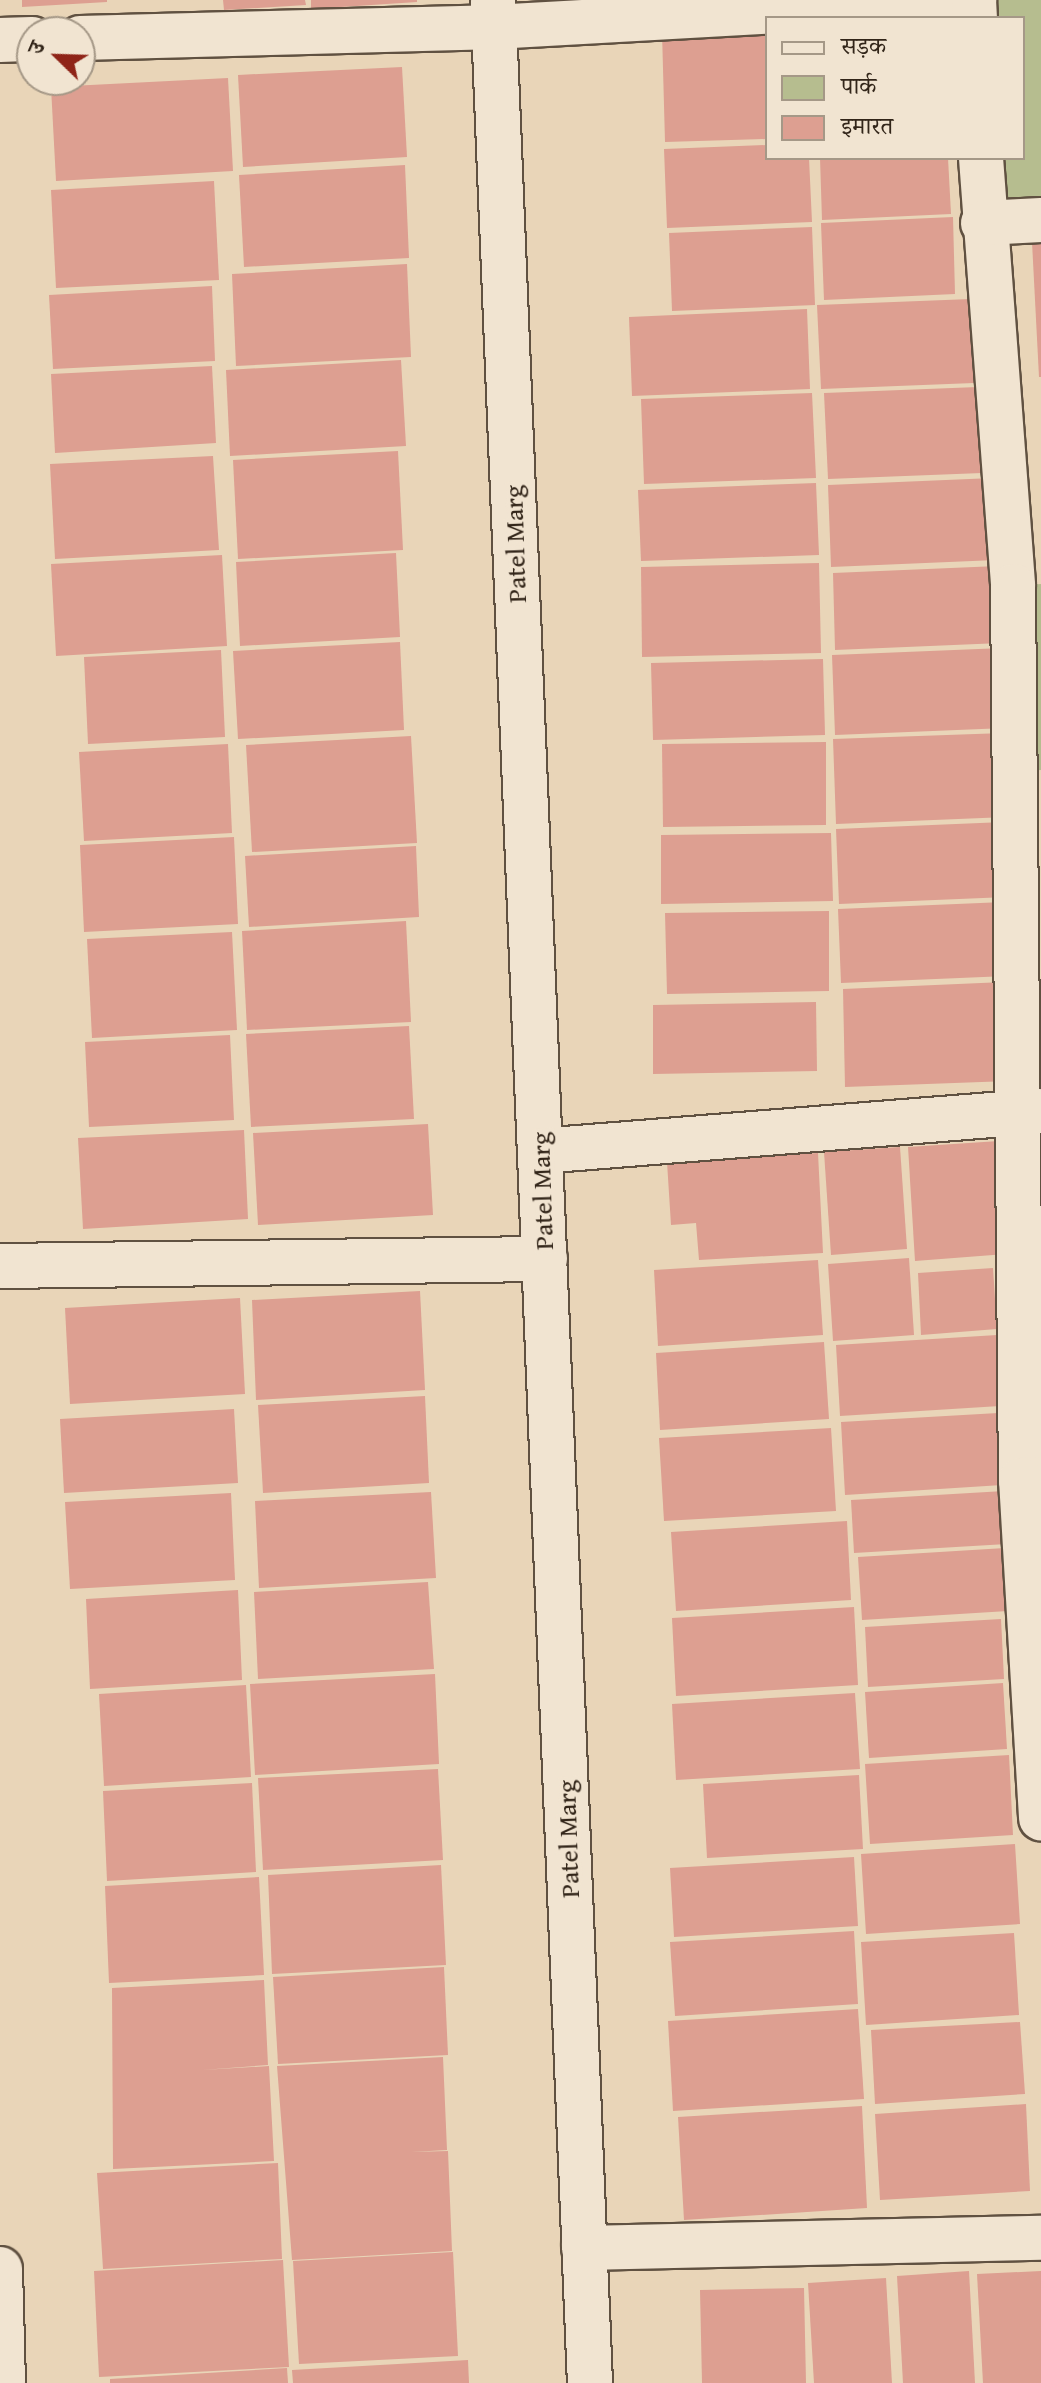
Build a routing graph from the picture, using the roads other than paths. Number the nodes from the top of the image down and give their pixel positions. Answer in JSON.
{"nodes":[{"id":1,"x":974,"y":0,"type":"edge"},
{"id":2,"x":987,"y":0,"type":"edge"},
{"id":3,"x":493,"y":14,"type":"edge"},
{"id":4,"x":96,"y":37,"type":"edge"},
{"id":5,"x":981,"y":160,"type":"edge"},
{"id":6,"x":1041,"y":220,"type":"edge"},
{"id":7,"x":983,"y":223,"type":"junction"},
{"id":8,"x":1027,"y":585,"type":"edge"},
{"id":9,"x":1027,"y":771,"type":"edge"},
{"id":10,"x":1032,"y":1111,"type":"edge"},
{"id":11,"x":540,"y":1151,"type":"junction"},
{"id":12,"x":545,"y":1259,"type":"junction"},
{"id":13,"x":0,"y":1266,"type":"edge"},
{"id":14,"x":1031,"y":1480,"type":"edge"},
{"id":15,"x":1041,"y":1818,"type":"edge"},
{"id":16,"x":1041,"y":2238,"type":"edge"},
{"id":17,"x":584,"y":2248,"type":"junction"},
{"id":18,"x":0,"y":2269,"type":"edge"},
{"id":19,"x":3,"y":2383,"type":"edge"},
{"id":20,"x":590,"y":2383,"type":"edge"}],
"edges":[{"from":1,"to":2,"type":"street"},
{"from":1,"to":3,"type":"street"},
{"from":3,"to":4,"type":"street"},
{"from":3,"to":11,"type":"street","name":"Patel Marg"},
{"from":5,"to":7,"type":"street"},
{"from":6,"to":7,"type":"street"},
{"from":7,"to":8,"type":"street"},
{"from":8,"to":9,"type":"street"},
{"from":9,"to":10,"type":"street"},
{"from":10,"to":11,"type":"street"},
{"from":10,"to":14,"type":"street"},
{"from":11,"to":12,"type":"street","name":"Patel Marg"},
{"from":12,"to":13,"type":"street"},
{"from":12,"to":17,"type":"street","name":"Patel Marg"},
{"from":14,"to":15,"type":"street"},
{"from":16,"to":17,"type":"street"},
{"from":17,"to":20,"type":"street","name":"Patel Marg"},
{"from":18,"to":19,"type":"street"}]}
